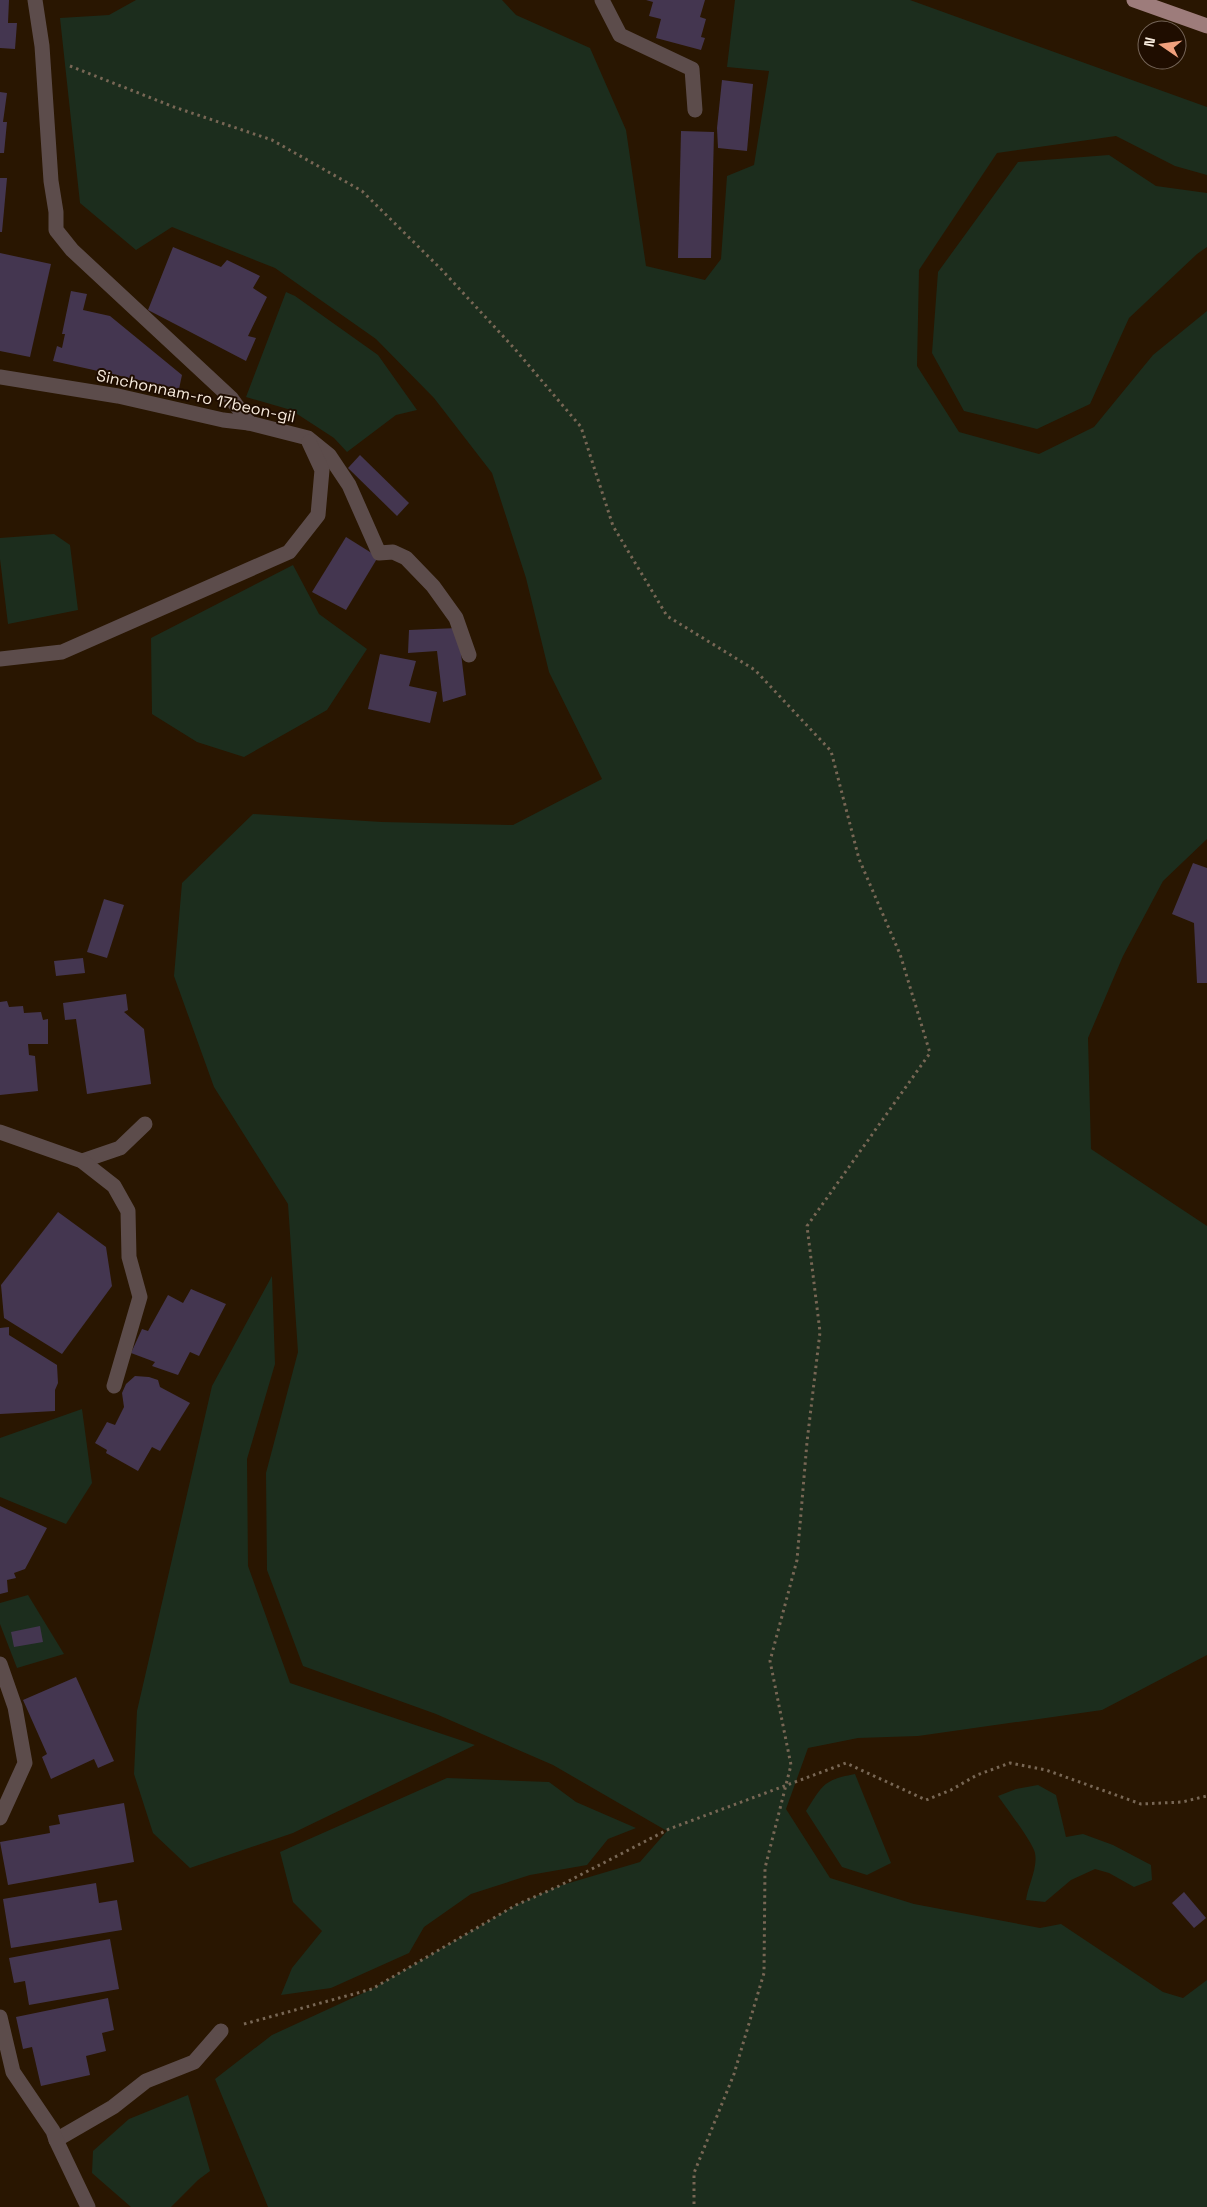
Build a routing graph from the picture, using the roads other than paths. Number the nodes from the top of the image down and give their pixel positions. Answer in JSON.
{"nodes":[{"id":1,"x":35,"y":0,"type":"edge"},
{"id":2,"x":602,"y":0,"type":"edge"},
{"id":3,"x":1134,"y":0,"type":"edge"},
{"id":4,"x":1207,"y":26,"type":"edge"},
{"id":5,"x":695,"y":110,"type":"dead end"},
{"id":6,"x":0,"y":377,"type":"edge"},
{"id":7,"x":248,"y":423,"type":"junction"},
{"id":8,"x":308,"y":438,"type":"junction"},
{"id":9,"x":469,"y":654,"type":"dead end"},
{"id":10,"x":0,"y":660,"type":"edge"},
{"id":11,"x":145,"y":1124,"type":"dead end"},
{"id":12,"x":0,"y":1132,"type":"edge"},
{"id":13,"x":82,"y":1161,"type":"junction"},
{"id":14,"x":114,"y":1386,"type":"dead end"},
{"id":15,"x":0,"y":1664,"type":"edge"},
{"id":16,"x":0,"y":1818,"type":"edge"},
{"id":17,"x":0,"y":2017,"type":"edge"},
{"id":18,"x":221,"y":2031,"type":"road end"},
{"id":19,"x":56,"y":2140,"type":"junction"},
{"id":20,"x":88,"y":2207,"type":"edge"}],
"edges":[{"from":1,"to":7,"type":"street"},
{"from":2,"to":5,"type":"street"},
{"from":3,"to":4,"type":"main road"},
{"from":6,"to":7,"type":"street","name":"Sinchonnam-ro 17beon-gil"},
{"from":7,"to":8,"type":"street","name":"Sinchonnam-ro 17beon-gil"},
{"from":8,"to":9,"type":"street","name":"Sinchonnam-ro 17beon-gil"},
{"from":8,"to":10,"type":"street"},
{"from":11,"to":13,"type":"street"},
{"from":12,"to":13,"type":"street"},
{"from":13,"to":14,"type":"street"},
{"from":15,"to":16,"type":"street"},
{"from":17,"to":19,"type":"street"},
{"from":18,"to":19,"type":"street"},
{"from":19,"to":20,"type":"street"}]}
